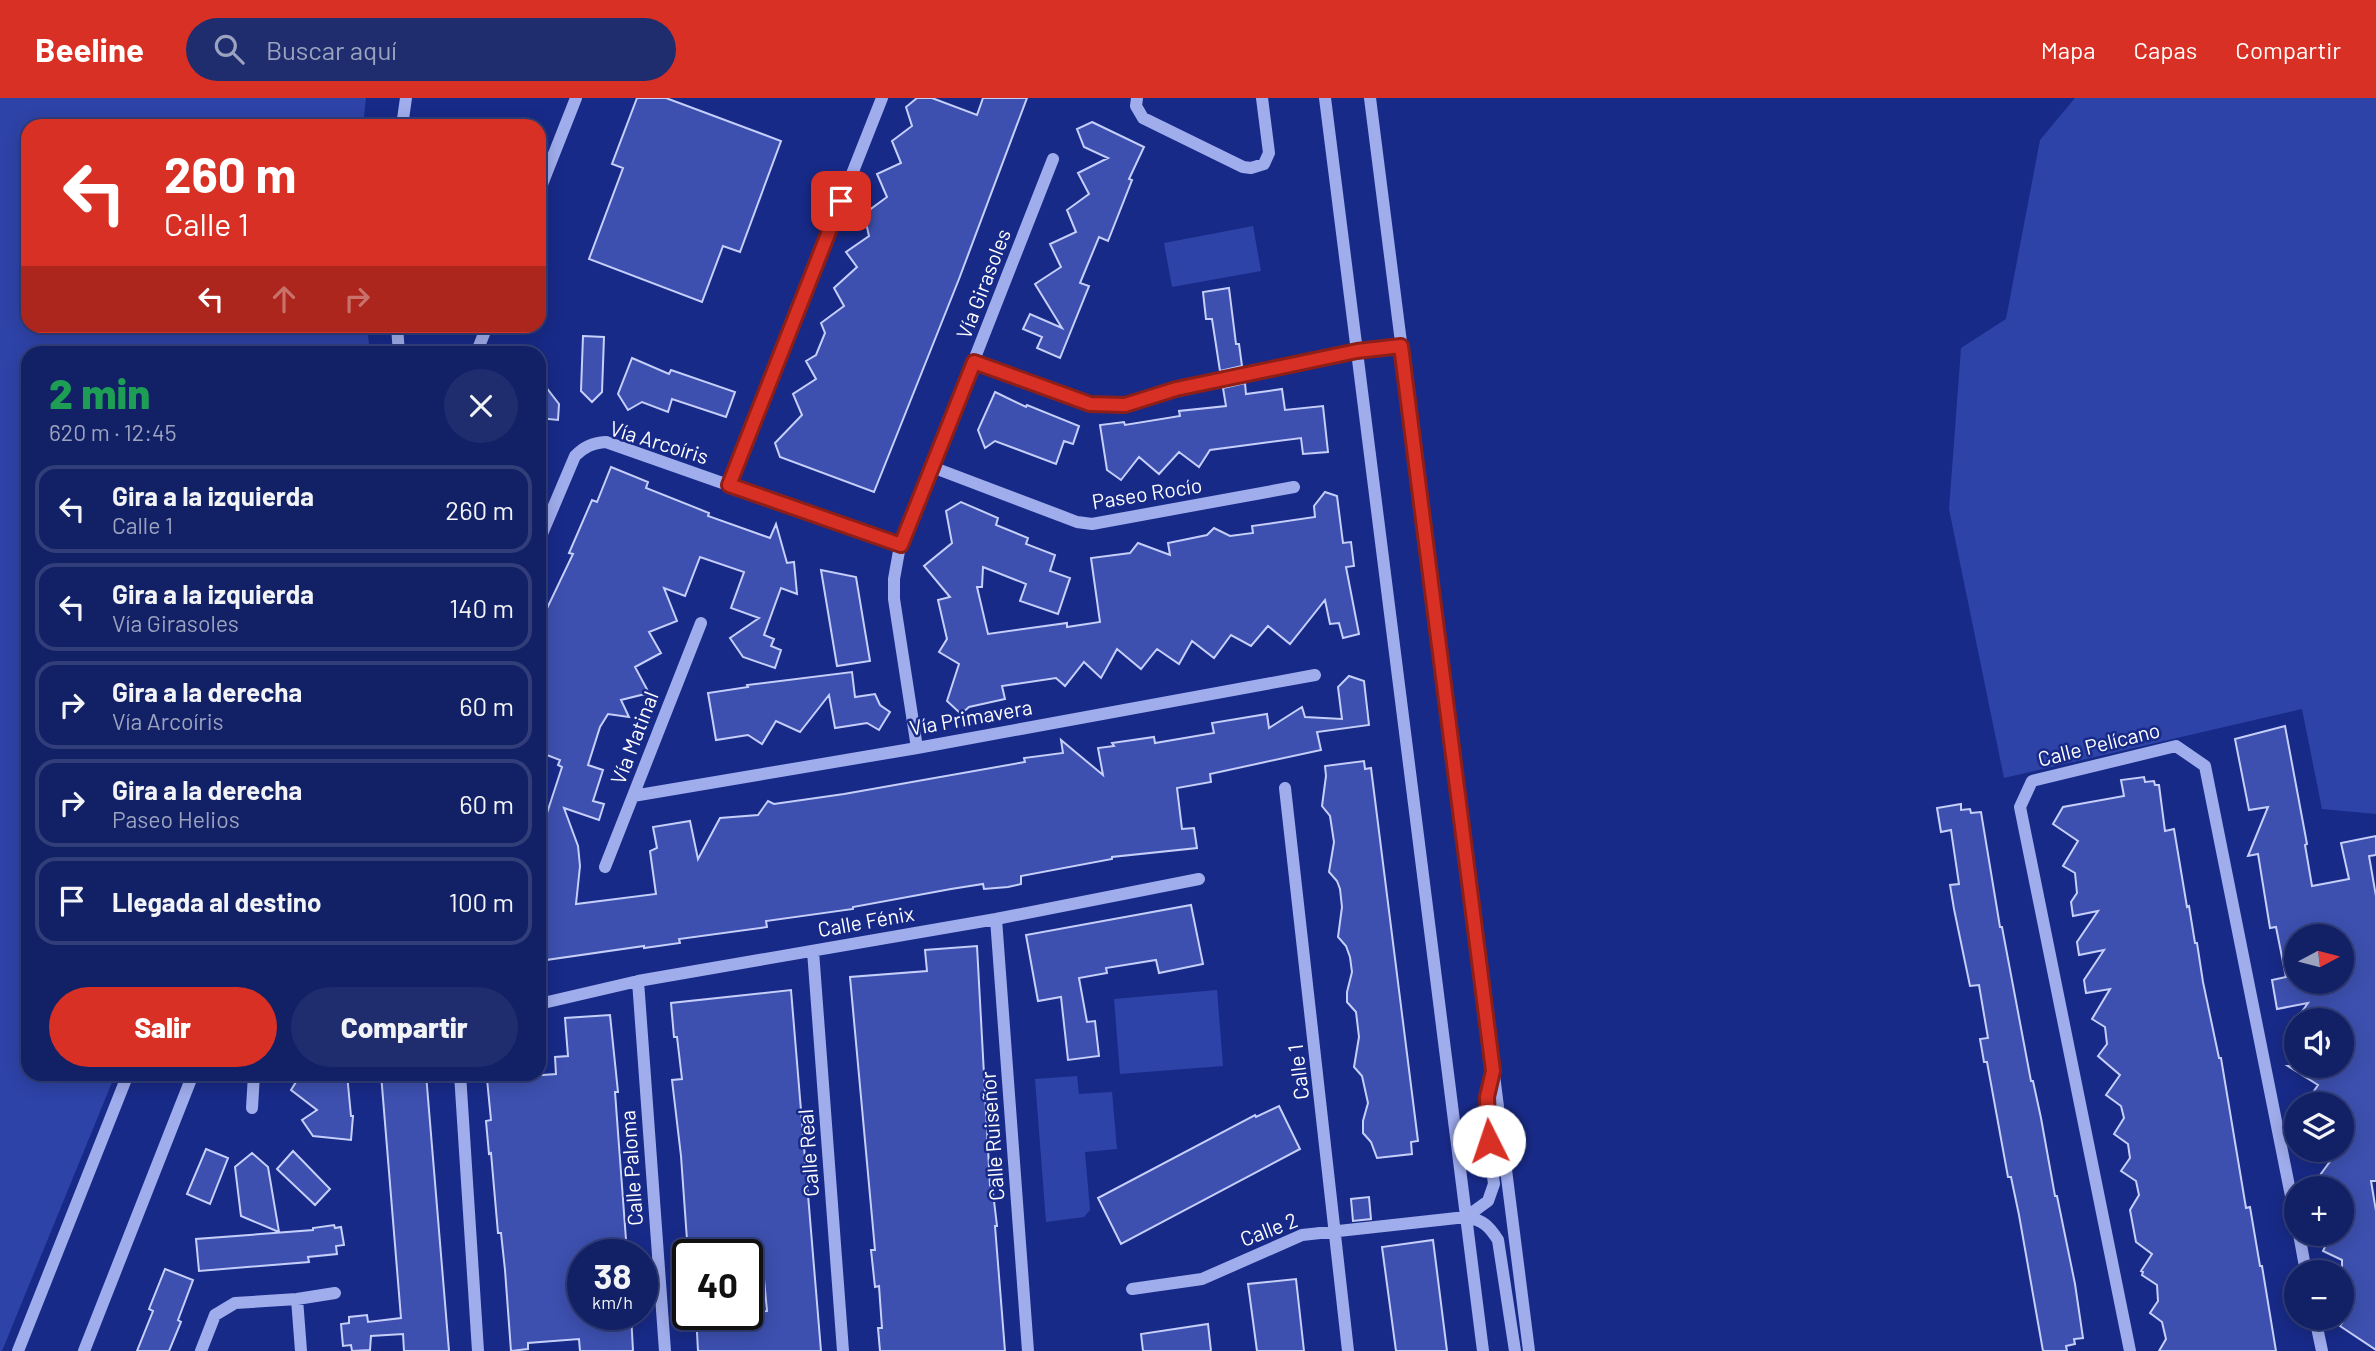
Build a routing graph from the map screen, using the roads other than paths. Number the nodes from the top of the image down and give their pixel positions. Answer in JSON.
{"nodes":[{"id":1,"x":406,"y":98,"type":"edge"},
{"id":2,"x":576,"y":98,"type":"edge"},
{"id":3,"x":882,"y":98,"type":"edge"},
{"id":4,"x":1137,"y":98,"type":"edge"},
{"id":5,"x":1262,"y":98,"type":"edge"},
{"id":6,"x":1325,"y":98,"type":"edge"},
{"id":7,"x":1370,"y":98,"type":"edge"},
{"id":8,"x":403,"y":119,"type":"edge"},
{"id":9,"x":1053,"y":159,"type":"dead end"},
{"id":10,"x":546,"y":174,"type":"edge"},
{"id":11,"x":1401,"y":346,"type":"junction"},
{"id":12,"x":1357,"y":351,"type":"junction"},
{"id":13,"x":974,"y":362,"type":"junction"},
{"id":14,"x":932,"y":467,"type":"junction"},
{"id":15,"x":729,"y":485,"type":"junction"},
{"id":16,"x":1294,"y":487,"type":"dead end"},
{"id":17,"x":546,"y":524,"type":"edge"},
{"id":18,"x":901,"y":545,"type":"junction"},
{"id":19,"x":701,"y":623,"type":"dead end"},
{"id":20,"x":1315,"y":675,"type":"dead end"},
{"id":21,"x":917,"y":748,"type":"junction"},
{"id":22,"x":1285,"y":788,"type":"dead end"},
{"id":23,"x":633,"y":796,"type":"junction"},
{"id":24,"x":605,"y":867,"type":"dead end"},
{"id":25,"x":1199,"y":879,"type":"dead end"},
{"id":26,"x":996,"y":919,"type":"junction"},
{"id":27,"x":813,"y":951,"type":"junction"},
{"id":28,"x":638,"y":981,"type":"junction"},
{"id":29,"x":546,"y":1002,"type":"edge"},
{"id":30,"x":1493,"y":1071,"type":"junction"},
{"id":31,"x":125,"y":1081,"type":"edge"},
{"id":32,"x":190,"y":1081,"type":"edge"},
{"id":33,"x":253,"y":1081,"type":"edge"},
{"id":34,"x":460,"y":1081,"type":"edge"},
{"id":35,"x":251,"y":1108,"type":"dead end"},
{"id":36,"x":2287,"y":1176,"type":"edge"},
{"id":37,"x":1466,"y":1217,"type":"junction"},
{"id":38,"x":1336,"y":1231,"type":"junction"},
{"id":39,"x":1132,"y":1289,"type":"dead end"},
{"id":40,"x":335,"y":1293,"type":"dead end"},
{"id":41,"x":297,"y":1299,"type":"junction"},
{"id":42,"x":2318,"y":1330,"type":"edge"},
{"id":43,"x":18,"y":1351,"type":"edge"},
{"id":44,"x":84,"y":1351,"type":"edge"},
{"id":45,"x":201,"y":1351,"type":"edge"},
{"id":46,"x":301,"y":1351,"type":"edge"},
{"id":47,"x":478,"y":1351,"type":"edge"},
{"id":48,"x":665,"y":1351,"type":"edge"},
{"id":49,"x":843,"y":1351,"type":"edge"},
{"id":50,"x":1028,"y":1351,"type":"edge"},
{"id":51,"x":1348,"y":1351,"type":"edge"},
{"id":52,"x":1483,"y":1351,"type":"edge"},
{"id":53,"x":1516,"y":1351,"type":"edge"},
{"id":54,"x":1529,"y":1351,"type":"edge"},
{"id":55,"x":2130,"y":1351,"type":"edge"},
{"id":56,"x":2322,"y":1351,"type":"edge"}],
"edges":[{"from":1,"to":8,"type":"street"},
{"from":2,"to":10,"type":"street"},
{"from":3,"to":15,"type":"street"},
{"from":4,"to":5,"type":"street"},
{"from":6,"to":12,"type":"street"},
{"from":7,"to":11,"type":"street"},
{"from":9,"to":13,"type":"street","name":"Vía Girasoles"},
{"from":11,"to":12,"type":"street"},
{"from":11,"to":30,"type":"street"},
{"from":12,"to":13,"type":"street"},
{"from":12,"to":37,"type":"street"},
{"from":13,"to":14,"type":"street","name":"Vía Girasoles"},
{"from":14,"to":16,"type":"street","name":"Paseo Rocío"},
{"from":14,"to":18,"type":"street","name":"Vía Girasoles"},
{"from":15,"to":17,"type":"street","name":"Vía Arcoíris"},
{"from":15,"to":18,"type":"street","name":"Vía Arcoíris"},
{"from":18,"to":21,"type":"street","name":"Vía Girasoles"},
{"from":19,"to":23,"type":"street","name":"Vía Matinal"},
{"from":20,"to":21,"type":"street","name":"Vía Primavera"},
{"from":21,"to":23,"type":"street","name":"Vía Primavera"},
{"from":22,"to":38,"type":"street","name":"Calle 1"},
{"from":23,"to":24,"type":"street","name":"Vía Matinal"},
{"from":25,"to":26,"type":"street","name":"Calle Fénix"},
{"from":26,"to":27,"type":"street","name":"Calle Fénix"},
{"from":26,"to":50,"type":"street","name":"Calle Ruiseñor"},
{"from":27,"to":28,"type":"street","name":"Calle Fénix"},
{"from":27,"to":49,"type":"street","name":"Calle Real"},
{"from":28,"to":29,"type":"street","name":"Calle Fénix"},
{"from":28,"to":48,"type":"street","name":"Calle Paloma"},
{"from":30,"to":37,"type":"street"},
{"from":30,"to":54,"type":"street"},
{"from":31,"to":43,"type":"street"},
{"from":32,"to":44,"type":"street"},
{"from":33,"to":35,"type":"street"},
{"from":34,"to":47,"type":"street"},
{"from":36,"to":55,"type":"street","name":"Calle Pelícano"},
{"from":37,"to":38,"type":"street","name":"Calle 2"},
{"from":37,"to":52,"type":"street"},
{"from":37,"to":53,"type":"street"},
{"from":38,"to":39,"type":"street","name":"Calle 2"},
{"from":38,"to":51,"type":"street","name":"Calle 1"},
{"from":40,"to":41,"type":"street"},
{"from":41,"to":45,"type":"street"},
{"from":41,"to":46,"type":"street"},
{"from":42,"to":56,"type":"street"}]}
